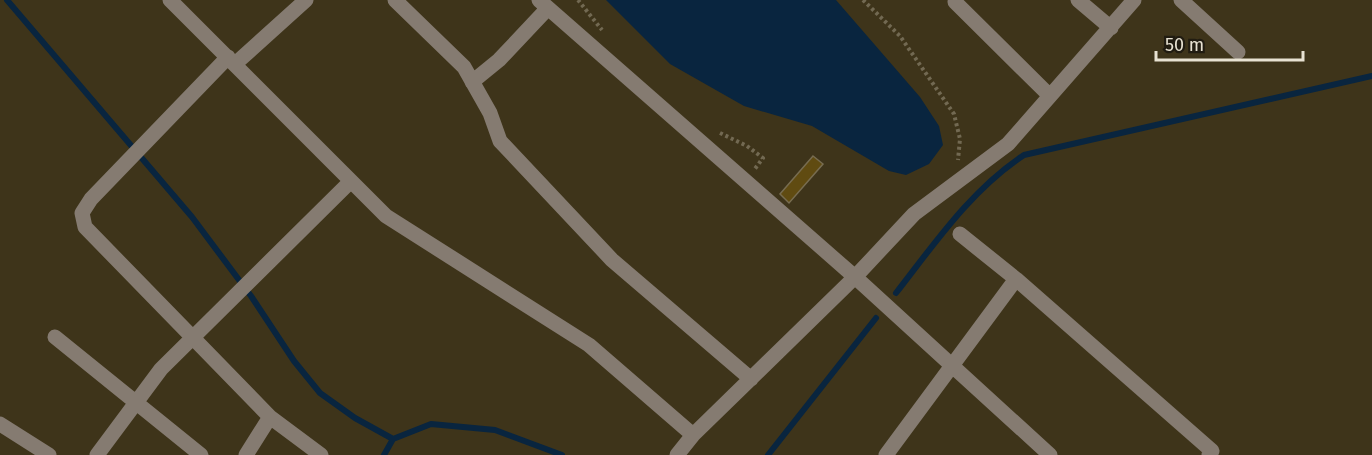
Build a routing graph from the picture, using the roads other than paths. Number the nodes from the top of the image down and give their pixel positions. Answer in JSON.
{"nodes":[{"id":1,"x":170,"y":0,"type":"edge"},
{"id":2,"x":306,"y":0,"type":"edge"},
{"id":3,"x":395,"y":0,"type":"edge"},
{"id":4,"x":1078,"y":0,"type":"edge"},
{"id":5,"x":1134,"y":0,"type":"edge"},
{"id":6,"x":1181,"y":0,"type":"edge"},
{"id":7,"x":955,"y":2,"type":"dead end"},
{"id":8,"x":544,"y":4,"type":"edge"},
{"id":9,"x":1111,"y":28,"type":"junction"},
{"id":10,"x":1238,"y":52,"type":"dead end"},
{"id":11,"x":231,"y":61,"type":"junction"},
{"id":12,"x":472,"y":82,"type":"junction"},
{"id":13,"x":1050,"y":96,"type":"junction"},
{"id":14,"x":351,"y":181,"type":"junction"},
{"id":15,"x":960,"y":234,"type":"dead end"},
{"id":16,"x":855,"y":277,"type":"junction"},
{"id":17,"x":1016,"y":279,"type":"junction"},
{"id":18,"x":55,"y":337,"type":"dead end"},
{"id":19,"x":194,"y":338,"type":"junction"},
{"id":20,"x":951,"y":365,"type":"junction"},
{"id":21,"x":751,"y":378,"type":"junction"},
{"id":22,"x":136,"y":402,"type":"junction"},
{"id":23,"x":270,"y":417,"type":"junction"},
{"id":24,"x":0,"y":424,"type":"edge"},
{"id":25,"x":693,"y":435,"type":"junction"},
{"id":26,"x":49,"y":455,"type":"edge"},
{"id":27,"x":97,"y":455,"type":"edge"},
{"id":28,"x":201,"y":455,"type":"edge"},
{"id":29,"x":246,"y":455,"type":"edge"},
{"id":30,"x":321,"y":455,"type":"edge"},
{"id":31,"x":677,"y":455,"type":"edge"},
{"id":32,"x":886,"y":455,"type":"edge"},
{"id":33,"x":1050,"y":455,"type":"edge"},
{"id":34,"x":1209,"y":455,"type":"edge"}],
"edges":[{"from":1,"to":11,"type":"street"},
{"from":2,"to":11,"type":"street"},
{"from":3,"to":12,"type":"street"},
{"from":4,"to":9,"type":"street"},
{"from":5,"to":9,"type":"street"},
{"from":6,"to":10,"type":"street"},
{"from":7,"to":13,"type":"street"},
{"from":8,"to":12,"type":"street"},
{"from":8,"to":16,"type":"street"},
{"from":9,"to":13,"type":"street"},
{"from":11,"to":14,"type":"street"},
{"from":11,"to":19,"type":"street"},
{"from":12,"to":21,"type":"street"},
{"from":13,"to":16,"type":"street"},
{"from":14,"to":19,"type":"street"},
{"from":14,"to":25,"type":"street"},
{"from":15,"to":17,"type":"street"},
{"from":16,"to":20,"type":"street"},
{"from":16,"to":21,"type":"street"},
{"from":17,"to":20,"type":"street"},
{"from":17,"to":34,"type":"street"},
{"from":18,"to":22,"type":"street"},
{"from":19,"to":22,"type":"street"},
{"from":19,"to":23,"type":"street"},
{"from":20,"to":32,"type":"street"},
{"from":20,"to":33,"type":"street"},
{"from":21,"to":25,"type":"street"},
{"from":22,"to":27,"type":"street"},
{"from":22,"to":28,"type":"street"},
{"from":23,"to":29,"type":"street"},
{"from":23,"to":30,"type":"street"},
{"from":24,"to":26,"type":"street"},
{"from":25,"to":31,"type":"street"}]}
